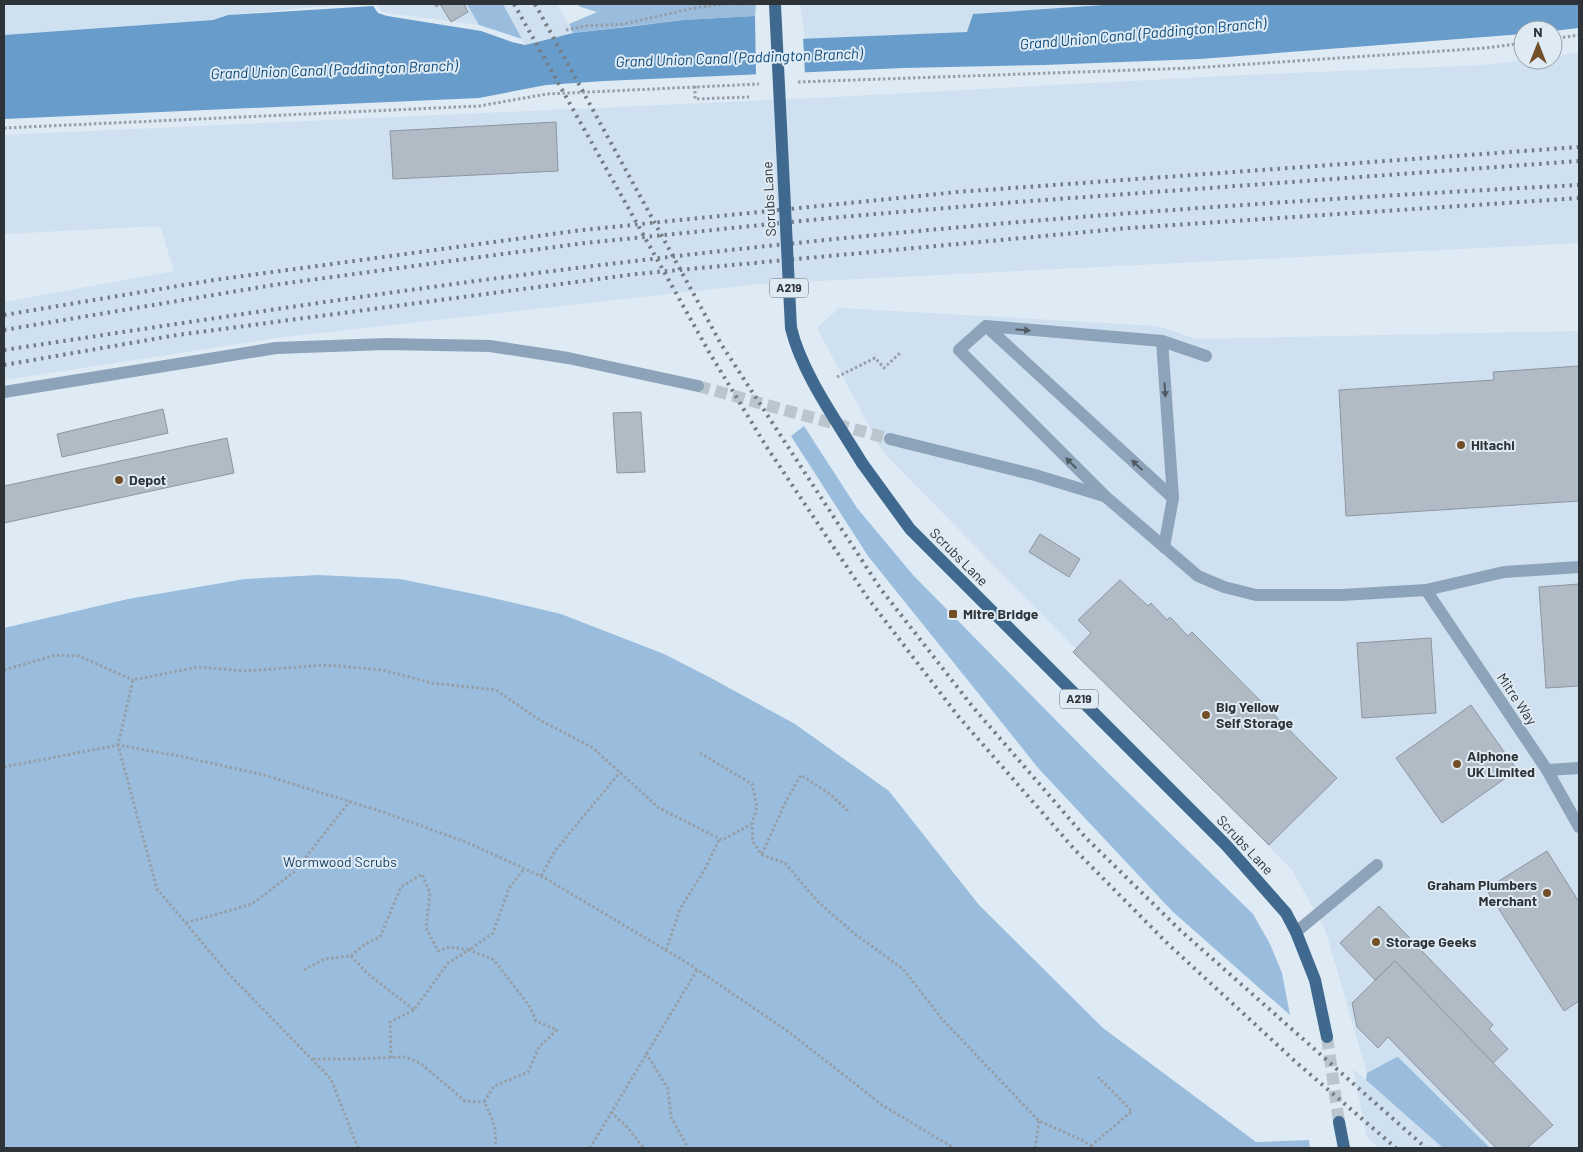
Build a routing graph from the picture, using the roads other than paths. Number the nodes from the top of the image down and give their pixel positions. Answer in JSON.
{"nodes":[{"id":1,"x":775,"y":4,"type":"edge"},
{"id":2,"x":986,"y":326,"type":"junction"},
{"id":3,"x":1162,"y":341,"type":"junction"},
{"id":4,"x":1206,"y":356,"type":"dead end"},
{"id":5,"x":698,"y":386,"type":"tunnel mouth"},
{"id":6,"x":4,"y":392,"type":"edge"},
{"id":7,"x":890,"y":438,"type":"tunnel mouth"},
{"id":8,"x":1106,"y":497,"type":"junction"},
{"id":9,"x":1173,"y":498,"type":"junction"},
{"id":10,"x":1164,"y":547,"type":"junction"},
{"id":11,"x":1579,"y":567,"type":"edge"},
{"id":12,"x":1426,"y":590,"type":"junction"},
{"id":13,"x":1579,"y":768,"type":"edge"},
{"id":14,"x":1547,"y":770,"type":"junction"},
{"id":15,"x":1579,"y":827,"type":"edge"},
{"id":16,"x":1377,"y":865,"type":"dead end"},
{"id":17,"x":1296,"y":932,"type":"junction"},
{"id":18,"x":1327,"y":1037,"type":"tunnel mouth"},
{"id":19,"x":1339,"y":1122,"type":"tunnel mouth"},
{"id":20,"x":1344,"y":1148,"type":"edge"}],
"edges":[{"from":1,"to":17,"type":"main road","name":"Scrubs Lane","number":"A219","bridge":true},
{"from":2,"to":3,"type":"street","one_way":true},
{"from":8,"to":2,"type":"street","one_way":true},
{"from":9,"to":2,"type":"street","one_way":true},
{"from":3,"to":4,"type":"street"},
{"from":3,"to":9,"type":"street","one_way":true},
{"from":5,"to":6,"type":"street"},
{"from":7,"to":8,"type":"street"},
{"from":8,"to":10,"type":"street"},
{"from":9,"to":10,"type":"street"},
{"from":10,"to":12,"type":"street"},
{"from":11,"to":12,"type":"street"},
{"from":12,"to":14,"type":"street","name":"Mitre Way"},
{"from":13,"to":14,"type":"street"},
{"from":14,"to":15,"type":"street","name":"Mitre Way"},
{"from":16,"to":17,"type":"street"},
{"from":17,"to":18,"type":"main road","name":"Scrubs Lane","number":"A219"},
{"from":19,"to":20,"type":"main road"}]}
